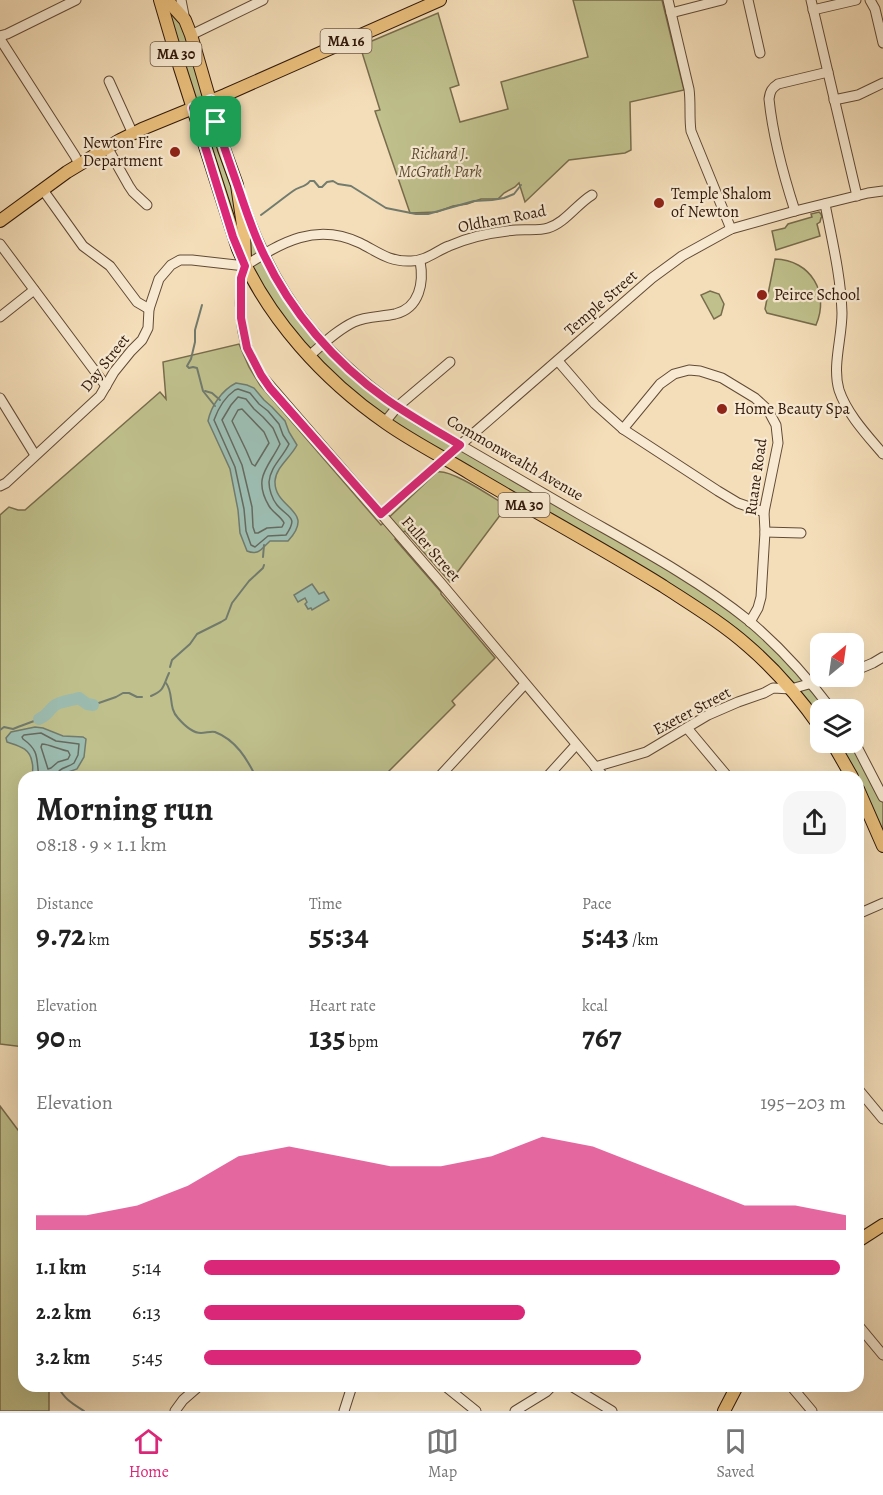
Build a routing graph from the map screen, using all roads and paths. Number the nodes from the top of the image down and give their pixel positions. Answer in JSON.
{"nodes":[{"id":1,"x":76,"y":0,"type":"edge"},
{"id":2,"x":160,"y":0,"type":"edge"},
{"id":3,"x":167,"y":0,"type":"edge"},
{"id":4,"x":181,"y":0,"type":"edge"},
{"id":5,"x":263,"y":0,"type":"edge"},
{"id":6,"x":440,"y":0,"type":"edge"},
{"id":7,"x":668,"y":0,"type":"edge"},
{"id":8,"x":722,"y":0,"type":"edge"},
{"id":9,"x":748,"y":0,"type":"edge"},
{"id":10,"x":811,"y":0,"type":"edge"},
{"id":11,"x":856,"y":0,"type":"edge"},
{"id":12,"x":870,"y":0,"type":"edge"},
{"id":13,"x":813,"y":10,"type":"junction"},
{"id":14,"x":671,"y":13,"type":"junction"},
{"id":15,"x":185,"y":20,"type":"junction"},
{"id":16,"x":191,"y":35,"type":"junction"},
{"id":17,"x":0,"y":37,"type":"edge"},
{"id":18,"x":883,"y":43,"type":"edge"},
{"id":19,"x":8,"y":51,"type":"junction"},
{"id":20,"x":760,"y":53,"type":"dead end"},
{"id":21,"x":0,"y":58,"type":"edge"},
{"id":22,"x":828,"y":72,"type":"junction"},
{"id":23,"x":109,"y":81,"type":"dead end"},
{"id":24,"x":883,"y":83,"type":"edge"},
{"id":25,"x":211,"y":100,"type":"junction"},
{"id":26,"x":834,"y":100,"type":"junction"},
{"id":27,"x":193,"y":108,"type":"junction"},
{"id":28,"x":133,"y":134,"type":"junction"},
{"id":29,"x":107,"y":147,"type":"junction"},
{"id":30,"x":79,"y":164,"type":"junction"},
{"id":31,"x":237,"y":185,"type":"junction"},
{"id":32,"x":43,"y":190,"type":"junction"},
{"id":33,"x":883,"y":190,"type":"edge"},
{"id":34,"x":592,"y":195,"type":"dead end"},
{"id":35,"x":857,"y":196,"type":"junction"},
{"id":36,"x":825,"y":204,"type":"junction"},
{"id":37,"x":147,"y":206,"type":"dead end"},
{"id":38,"x":795,"y":212,"type":"junction"},
{"id":39,"x":0,"y":222,"type":"edge"},
{"id":40,"x":731,"y":230,"type":"junction"},
{"id":41,"x":0,"y":244,"type":"edge"},
{"id":42,"x":263,"y":254,"type":"junction"},
{"id":43,"x":420,"y":261,"type":"junction"},
{"id":44,"x":245,"y":266,"type":"junction"},
{"id":45,"x":34,"y":290,"type":"junction"},
{"id":46,"x":149,"y":309,"type":"junction"},
{"id":47,"x":0,"y":317,"type":"edge"},
{"id":48,"x":324,"y":344,"type":"junction"},
{"id":49,"x":309,"y":356,"type":"junction"},
{"id":50,"x":558,"y":361,"type":"junction"},
{"id":51,"x":450,"y":362,"type":"dead end"},
{"id":52,"x":106,"y":386,"type":"junction"},
{"id":53,"x":0,"y":398,"type":"edge"},
{"id":54,"x":398,"y":407,"type":"junction"},
{"id":55,"x":385,"y":422,"type":"junction"},
{"id":56,"x":622,"y":429,"type":"junction"},
{"id":57,"x":460,"y":445,"type":"junction"},
{"id":58,"x":883,"y":454,"type":"edge"},
{"id":59,"x":35,"y":455,"type":"junction"},
{"id":60,"x":444,"y":458,"type":"junction"},
{"id":61,"x":0,"y":486,"type":"edge"},
{"id":62,"x":764,"y":512,"type":"junction"},
{"id":63,"x":381,"y":514,"type":"junction"},
{"id":64,"x":765,"y":532,"type":"junction"},
{"id":65,"x":801,"y":533,"type":"dead end"},
{"id":66,"x":750,"y":622,"type":"junction"},
{"id":67,"x":883,"y":657,"type":"edge"},
{"id":68,"x":864,"y":667,"type":"edge"},
{"id":69,"x":810,"y":682,"type":"edge"},
{"id":70,"x":810,"y":683,"type":"edge"},
{"id":71,"x":525,"y":684,"type":"junction"},
{"id":72,"x":814,"y":687,"type":"edge"},
{"id":73,"x":791,"y":689,"type":"junction"},
{"id":74,"x":823,"y":699,"type":"edge"},
{"id":75,"x":810,"y":714,"type":"edge"},
{"id":76,"x":687,"y":728,"type":"junction"},
{"id":77,"x":576,"y":745,"type":"junction"},
{"id":78,"x":838,"y":753,"type":"edge"},
{"id":79,"x":860,"y":753,"type":"edge"},
{"id":80,"x":595,"y":767,"type":"junction"},
{"id":81,"x":445,"y":771,"type":"edge"},
{"id":82,"x":552,"y":771,"type":"edge"},
{"id":83,"x":599,"y":771,"type":"edge"},
{"id":84,"x":723,"y":771,"type":"edge"},
{"id":85,"x":849,"y":771,"type":"edge"},
{"id":86,"x":883,"y":797,"type":"edge"},
{"id":87,"x":864,"y":803,"type":"edge"},
{"id":88,"x":883,"y":846,"type":"edge"},
{"id":89,"x":883,"y":903,"type":"edge"},
{"id":90,"x":864,"y":911,"type":"edge"},
{"id":91,"x":864,"y":1096,"type":"edge"},
{"id":92,"x":883,"y":1119,"type":"edge"},
{"id":93,"x":883,"y":1225,"type":"edge"},
{"id":94,"x":864,"y":1237,"type":"edge"},
{"id":95,"x":864,"y":1332,"type":"edge"},
{"id":96,"x":883,"y":1355,"type":"edge"},
{"id":97,"x":191,"y":1392,"type":"edge"},
{"id":98,"x":350,"y":1392,"type":"edge"},
{"id":99,"x":452,"y":1392,"type":"edge"},
{"id":100,"x":546,"y":1392,"type":"edge"},
{"id":101,"x":581,"y":1392,"type":"edge"},
{"id":102,"x":734,"y":1392,"type":"edge"},
{"id":103,"x":796,"y":1392,"type":"edge"},
{"id":104,"x":175,"y":1411,"type":"edge"},
{"id":105,"x":344,"y":1411,"type":"edge"},
{"id":106,"x":476,"y":1411,"type":"edge"},
{"id":107,"x":515,"y":1411,"type":"edge"},
{"id":108,"x":612,"y":1411,"type":"edge"},
{"id":109,"x":724,"y":1411,"type":"edge"},
{"id":110,"x":812,"y":1411,"type":"edge"}],
"edges":[{"from":1,"to":17,"type":"street"},
{"from":2,"to":27,"type":"main road","number":"MA 30"},
{"from":3,"to":15,"type":"main road","name":"Commonwealth Avenue","number":"MA 30"},
{"from":4,"to":15,"type":"street","name":"Commonwealth Avenue"},
{"from":5,"to":16,"type":"street"},
{"from":6,"to":25,"type":"main road","number":"MA 16"},
{"from":7,"to":14,"type":"street"},
{"from":8,"to":14,"type":"street"},
{"from":9,"to":20,"type":"street"},
{"from":10,"to":13,"type":"street"},
{"from":11,"to":13,"type":"street"},
{"from":12,"to":18,"type":"street"},
{"from":13,"to":22,"type":"street"},
{"from":14,"to":40,"type":"street"},
{"from":15,"to":16,"type":"main road","name":"Commonwealth Avenue","number":"MA 30"},
{"from":16,"to":25,"type":"main road","name":"Commonwealth Avenue","number":"MA 30"},
{"from":17,"to":19,"type":"street"},
{"from":19,"to":21,"type":"street"},
{"from":19,"to":30,"type":"street"},
{"from":22,"to":26,"type":"street"},
{"from":22,"to":38,"type":"street"},
{"from":23,"to":28,"type":"street"},
{"from":24,"to":26,"type":"street"},
{"from":25,"to":27,"type":"main road","number":"MA 16"},
{"from":25,"to":31,"type":"main road","name":"Commonwealth Avenue","number":"MA 30"},
{"from":26,"to":35,"type":"street"},
{"from":27,"to":28,"type":"main road","number":"MA 16"},
{"from":27,"to":44,"type":"main road","number":"MA 30"},
{"from":28,"to":29,"type":"main road","number":"MA 16"},
{"from":29,"to":30,"type":"main road","number":"MA 16"},
{"from":29,"to":37,"type":"street"},
{"from":30,"to":32,"type":"main road","number":"MA 16"},
{"from":31,"to":42,"type":"street","name":"Commonwealth Avenue"},
{"from":31,"to":44,"type":"main road","name":"Commonwealth Avenue","number":"MA 30"},
{"from":32,"to":39,"type":"main road","number":"MA 16"},
{"from":32,"to":46,"type":"street"},
{"from":33,"to":35,"type":"street","name":"Temple Street"},
{"from":34,"to":43,"type":"street","name":"Oldham Road"},
{"from":35,"to":36,"type":"street","name":"Temple Street"},
{"from":36,"to":38,"type":"street","name":"Temple Street"},
{"from":36,"to":58,"type":"street"},
{"from":38,"to":40,"type":"street","name":"Temple Street"},
{"from":40,"to":50,"type":"street","name":"Temple Street"},
{"from":41,"to":45,"type":"street"},
{"from":42,"to":43,"type":"street"},
{"from":42,"to":44,"type":"street"},
{"from":42,"to":48,"type":"street","name":"Commonwealth Avenue"},
{"from":43,"to":48,"type":"street"},
{"from":44,"to":46,"type":"street","name":"Day Street"},
{"from":44,"to":49,"type":"main road","number":"MA 30"},
{"from":44,"to":63,"type":"street","name":"Fuller Street"},
{"from":45,"to":47,"type":"street"},
{"from":45,"to":52,"type":"street"},
{"from":46,"to":52,"type":"street","name":"Day Street"},
{"from":48,"to":49,"type":"street"},
{"from":48,"to":54,"type":"street","name":"Commonwealth Avenue"},
{"from":49,"to":55,"type":"main road","number":"MA 30"},
{"from":50,"to":56,"type":"street"},
{"from":50,"to":57,"type":"street","name":"Temple Street"},
{"from":51,"to":54,"type":"street"},
{"from":52,"to":59,"type":"street","name":"Day Street"},
{"from":53,"to":59,"type":"street"},
{"from":54,"to":55,"type":"street"},
{"from":54,"to":57,"type":"street","name":"Commonwealth Avenue"},
{"from":55,"to":60,"type":"main road","number":"MA 30"},
{"from":56,"to":62,"type":"street"},
{"from":56,"to":62,"type":"street","name":"Ruane Road"},
{"from":57,"to":60,"type":"street","name":"Temple Street"},
{"from":57,"to":66,"type":"street","name":"Commonwealth Avenue"},
{"from":59,"to":61,"type":"street","name":"Day Street"},
{"from":60,"to":63,"type":"street","name":"Temple Street"},
{"from":60,"to":73,"type":"main road","number":"MA 30"},
{"from":62,"to":64,"type":"street","name":"Ruane Road"},
{"from":63,"to":71,"type":"street","name":"Fuller Street"},
{"from":64,"to":65,"type":"street"},
{"from":64,"to":66,"type":"street","name":"Ruane Road"},
{"from":66,"to":69,"type":"street","name":"Commonwealth Avenue"},
{"from":67,"to":68,"type":"street"},
{"from":70,"to":73,"type":"street","name":"Exeter Street"},
{"from":71,"to":77,"type":"street","name":"Fuller Street"},
{"from":71,"to":81,"type":"street"},
{"from":72,"to":74,"type":"street","name":"Commonwealth Avenue"},
{"from":73,"to":75,"type":"main road","number":"MA 30"},
{"from":73,"to":76,"type":"street","name":"Exeter Street"},
{"from":76,"to":80,"type":"street","name":"Exeter Street"},
{"from":76,"to":84,"type":"street"},
{"from":77,"to":80,"type":"street","name":"Fuller Street"},
{"from":77,"to":82,"type":"street"},
{"from":78,"to":85,"type":"main road"},
{"from":79,"to":86,"type":"street"},
{"from":80,"to":83,"type":"street","name":"Fuller Street"},
{"from":87,"to":88,"type":"main road"},
{"from":89,"to":90,"type":"street"},
{"from":91,"to":92,"type":"street"},
{"from":93,"to":94,"type":"main road"},
{"from":95,"to":96,"type":"street"},
{"from":97,"to":104,"type":"street"},
{"from":98,"to":105,"type":"street"},
{"from":99,"to":106,"type":"street"},
{"from":100,"to":107,"type":"street"},
{"from":101,"to":108,"type":"street"},
{"from":102,"to":109,"type":"main road"},
{"from":103,"to":110,"type":"street"}]}
